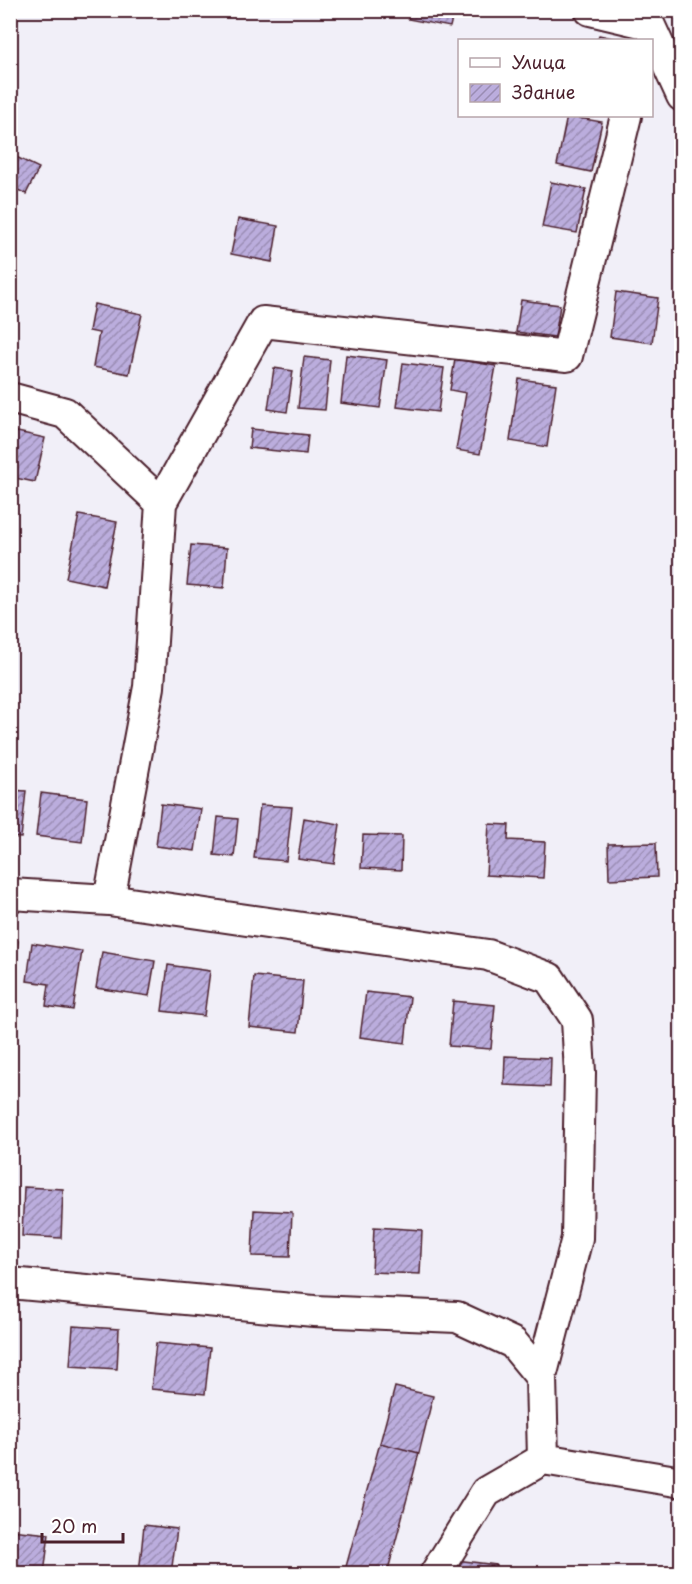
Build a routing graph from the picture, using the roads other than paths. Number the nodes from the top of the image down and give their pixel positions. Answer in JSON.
{"nodes":[{"id":1,"x":590,"y":10,"type":"edge"},
{"id":2,"x":648,"y":25,"type":"edge"},
{"id":3,"x":681,"y":96,"type":"edge"},
{"id":4,"x":626,"y":117,"type":"edge"},
{"id":5,"x":10,"y":398,"type":"edge"},
{"id":6,"x":161,"y":503,"type":"junction"},
{"id":7,"x":10,"y":894,"type":"edge"},
{"id":8,"x":109,"y":900,"type":"junction"},
{"id":9,"x":10,"y":1283,"type":"edge"},
{"id":10,"x":541,"y":1377,"type":"junction"},
{"id":11,"x":543,"y":1459,"type":"junction"},
{"id":12,"x":681,"y":1482,"type":"edge"},
{"id":13,"x":435,"y":1574,"type":"edge"}],
"edges":[{"from":1,"to":2,"type":"street"},
{"from":2,"to":3,"type":"street"},
{"from":4,"to":6,"type":"street"},
{"from":5,"to":6,"type":"street"},
{"from":6,"to":8,"type":"street"},
{"from":7,"to":8,"type":"street"},
{"from":8,"to":10,"type":"street"},
{"from":9,"to":10,"type":"street"},
{"from":10,"to":11,"type":"street"},
{"from":11,"to":12,"type":"street"},
{"from":11,"to":13,"type":"street"}]}
